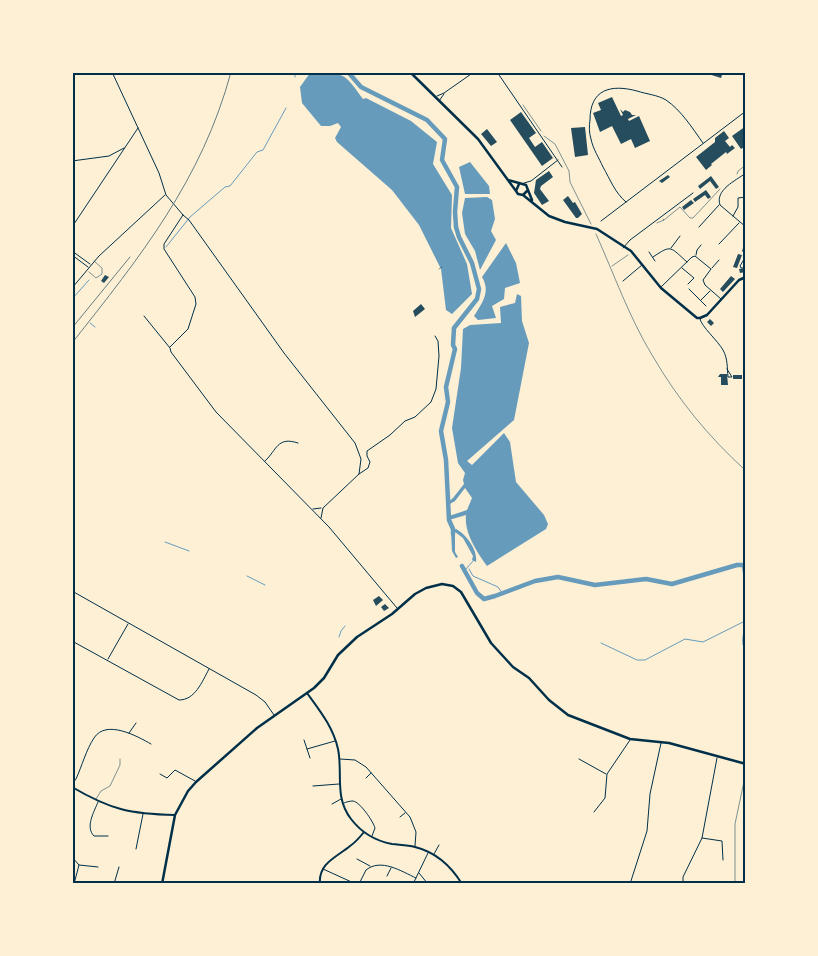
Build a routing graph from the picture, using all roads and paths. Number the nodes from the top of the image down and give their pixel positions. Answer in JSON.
{"nodes":[{"id":1,"x":112,"y":72,"type":"edge"},
{"id":2,"x":410,"y":72,"type":"edge"},
{"id":3,"x":474,"y":72,"type":"edge"},
{"id":4,"x":497,"y":72,"type":"edge"},
{"id":5,"x":444,"y":93,"type":"junction"},
{"id":6,"x":435,"y":98,"type":"junction"},
{"id":7,"x":439,"y":102,"type":"junction"},
{"id":8,"x":746,"y":111,"type":"edge"},
{"id":9,"x":138,"y":128,"type":"junction"},
{"id":10,"x":546,"y":138,"type":"dead end"},
{"id":11,"x":703,"y":144,"type":"junction"},
{"id":12,"x":125,"y":148,"type":"junction"},
{"id":13,"x":115,"y":153,"type":"junction"},
{"id":14,"x":118,"y":159,"type":"junction"},
{"id":15,"x":558,"y":160,"type":"junction"},
{"id":16,"x":72,"y":161,"type":"edge"},
{"id":17,"x":746,"y":165,"type":"edge"},
{"id":18,"x":562,"y":167,"type":"dead end"},
{"id":19,"x":746,"y":173,"type":"edge"},
{"id":20,"x":737,"y":176,"type":"dead end"},
{"id":21,"x":508,"y":180,"type":"junction"},
{"id":22,"x":531,"y":181,"type":"junction"},
{"id":23,"x":524,"y":183,"type":"junction"},
{"id":24,"x":519,"y":184,"type":"junction"},
{"id":25,"x":724,"y":186,"type":"dead end"},
{"id":26,"x":528,"y":189,"type":"junction"},
{"id":27,"x":516,"y":190,"type":"junction"},
{"id":28,"x":693,"y":193,"type":"dead end"},
{"id":29,"x":166,"y":195,"type":"junction"},
{"id":30,"x":523,"y":195,"type":"junction"},
{"id":31,"x":746,"y":197,"type":"edge"},
{"id":32,"x":533,"y":202,"type":"junction"},
{"id":33,"x":626,"y":202,"type":"junction"},
{"id":34,"x":720,"y":205,"type":"junction"},
{"id":35,"x":183,"y":215,"type":"junction"},
{"id":36,"x":732,"y":216,"type":"junction"},
{"id":37,"x":662,"y":217,"type":"junction"},
{"id":38,"x":664,"y":220,"type":"junction"},
{"id":39,"x":601,"y":221,"type":"dead end"},
{"id":40,"x":740,"y":222,"type":"junction"},
{"id":41,"x":592,"y":225,"type":"dead end"},
{"id":42,"x":654,"y":225,"type":"dead end"},
{"id":43,"x":72,"y":227,"type":"edge"},
{"id":44,"x":699,"y":227,"type":"dead end"},
{"id":45,"x":746,"y":228,"type":"edge"},
{"id":46,"x":596,"y":234,"type":"dead end"},
{"id":47,"x":680,"y":236,"type":"dead end"},
{"id":48,"x":719,"y":244,"type":"dead end"},
{"id":49,"x":701,"y":245,"type":"dead end"},
{"id":50,"x":623,"y":248,"type":"junction"},
{"id":51,"x":671,"y":248,"type":"junction"},
{"id":52,"x":72,"y":251,"type":"edge"},
{"id":53,"x":648,"y":252,"type":"dead end"},
{"id":54,"x":631,"y":253,"type":"dead end"},
{"id":55,"x":72,"y":255,"type":"edge"},
{"id":56,"x":695,"y":256,"type":"junction"},
{"id":57,"x":746,"y":256,"type":"edge"},
{"id":58,"x":653,"y":258,"type":"junction"},
{"id":59,"x":719,"y":260,"type":"dead end"},
{"id":60,"x":94,"y":261,"type":"junction"},
{"id":61,"x":656,"y":261,"type":"dead end"},
{"id":62,"x":687,"y":262,"type":"junction"},
{"id":63,"x":91,"y":265,"type":"junction"},
{"id":64,"x":643,"y":265,"type":"junction"},
{"id":65,"x":89,"y":267,"type":"junction"},
{"id":66,"x":442,"y":267,"type":"dead end"},
{"id":67,"x":611,"y":267,"type":"junction"},
{"id":68,"x":681,"y":267,"type":"junction"},
{"id":69,"x":711,"y":268,"type":"junction"},
{"id":70,"x":746,"y":268,"type":"edge"},
{"id":71,"x":439,"y":269,"type":"dead end"},
{"id":72,"x":87,"y":270,"type":"junction"},
{"id":73,"x":746,"y":277,"type":"edge"},
{"id":74,"x":623,"y":281,"type":"dead end"},
{"id":75,"x":688,"y":284,"type":"dead end"},
{"id":76,"x":72,"y":288,"type":"edge"},
{"id":77,"x":661,"y":288,"type":"junction"},
{"id":78,"x":689,"y":290,"type":"dead end"},
{"id":79,"x":711,"y":290,"type":"junction"},
{"id":80,"x":700,"y":300,"type":"junction"},
{"id":81,"x":722,"y":300,"type":"junction"},
{"id":82,"x":706,"y":306,"type":"dead end"},
{"id":83,"x":144,"y":316,"type":"dead end"},
{"id":84,"x":700,"y":318,"type":"junction"},
{"id":85,"x":435,"y":336,"type":"dead end"},
{"id":86,"x":170,"y":348,"type":"junction"},
{"id":87,"x":727,"y":369,"type":"dead end"},
{"id":88,"x":298,"y":443,"type":"dead end"},
{"id":89,"x":264,"y":462,"type":"junction"},
{"id":90,"x":746,"y":471,"type":"edge"},
{"id":91,"x":359,"y":474,"type":"junction"},
{"id":92,"x":323,"y":508,"type":"junction"},
{"id":93,"x":312,"y":510,"type":"junction"},
{"id":94,"x":320,"y":518,"type":"junction"},
{"id":95,"x":72,"y":591,"type":"edge"},
{"id":96,"x":398,"y":608,"type":"junction"},
{"id":97,"x":129,"y":623,"type":"junction"},
{"id":98,"x":72,"y":641,"type":"edge"},
{"id":99,"x":107,"y":661,"type":"junction"},
{"id":100,"x":210,"y":669,"type":"junction"},
{"id":101,"x":307,"y":693,"type":"junction"},
{"id":102,"x":274,"y":715,"type":"junction"},
{"id":103,"x":136,"y":723,"type":"dead end"},
{"id":104,"x":128,"y":734,"type":"junction"},
{"id":105,"x":630,"y":739,"type":"junction"},
{"id":106,"x":304,"y":740,"type":"dead end"},
{"id":107,"x":336,"y":740,"type":"junction"},
{"id":108,"x":661,"y":742,"type":"junction"},
{"id":109,"x":152,"y":744,"type":"dead end"},
{"id":110,"x":307,"y":749,"type":"junction"},
{"id":111,"x":310,"y":758,"type":"dead end"},
{"id":112,"x":717,"y":758,"type":"junction"},
{"id":113,"x":120,"y":759,"type":"dead end"},
{"id":114,"x":339,"y":759,"type":"junction"},
{"id":115,"x":579,"y":759,"type":"dead end"},
{"id":116,"x":746,"y":764,"type":"edge"},
{"id":117,"x":746,"y":772,"type":"edge"},
{"id":118,"x":372,"y":773,"type":"junction"},
{"id":119,"x":160,"y":774,"type":"dead end"},
{"id":120,"x":607,"y":774,"type":"junction"},
{"id":121,"x":366,"y":778,"type":"dead end"},
{"id":122,"x":196,"y":782,"type":"junction"},
{"id":123,"x":338,"y":784,"type":"junction"},
{"id":124,"x":72,"y":786,"type":"edge"},
{"id":125,"x":313,"y":786,"type":"dead end"},
{"id":126,"x":341,"y":799,"type":"junction"},
{"id":127,"x":97,"y":800,"type":"junction"},
{"id":128,"x":332,"y":804,"type":"dead end"},
{"id":129,"x":343,"y":804,"type":"junction"},
{"id":130,"x":406,"y":812,"type":"junction"},
{"id":131,"x":594,"y":812,"type":"dead end"},
{"id":132,"x":143,"y":814,"type":"junction"},
{"id":133,"x":175,"y":815,"type":"junction"},
{"id":134,"x":400,"y":817,"type":"dead end"},
{"id":135,"x":364,"y":832,"type":"junction"},
{"id":136,"x":108,"y":836,"type":"dead end"},
{"id":137,"x":371,"y":836,"type":"junction"},
{"id":138,"x":702,"y":838,"type":"junction"},
{"id":139,"x":439,"y":845,"type":"dead end"},
{"id":140,"x":414,"y":847,"type":"junction"},
{"id":141,"x":136,"y":849,"type":"dead end"},
{"id":142,"x":429,"y":852,"type":"junction"},
{"id":143,"x":434,"y":855,"type":"junction"},
{"id":144,"x":72,"y":857,"type":"edge"},
{"id":145,"x":357,"y":859,"type":"dead end"},
{"id":146,"x":722,"y":860,"type":"dead end"},
{"id":147,"x":78,"y":865,"type":"junction"},
{"id":148,"x":98,"y":866,"type":"dead end"},
{"id":149,"x":370,"y":866,"type":"junction"},
{"id":150,"x":119,"y":867,"type":"dead end"},
{"id":151,"x":391,"y":867,"type":"junction"},
{"id":152,"x":322,"y":869,"type":"junction"},
{"id":153,"x":418,"y":873,"type":"junction"},
{"id":154,"x":387,"y":876,"type":"dead end"},
{"id":155,"x":416,"y":878,"type":"junction"},
{"id":156,"x":735,"y":882,"type":"dead end"},
{"id":157,"x":74,"y":884,"type":"edge"},
{"id":158,"x":114,"y":884,"type":"edge"},
{"id":159,"x":162,"y":884,"type":"edge"},
{"id":160,"x":320,"y":884,"type":"edge"},
{"id":161,"x":358,"y":884,"type":"edge"},
{"id":162,"x":413,"y":884,"type":"edge"},
{"id":163,"x":428,"y":884,"type":"edge"},
{"id":164,"x":462,"y":884,"type":"edge"},
{"id":165,"x":630,"y":884,"type":"edge"},
{"id":166,"x":683,"y":884,"type":"edge"}],
"edges":[{"from":1,"to":9,"type":"street"},
{"from":2,"to":6,"type":"main road"},
{"from":3,"to":5,"type":"street"},
{"from":4,"to":15,"type":"street"},
{"from":5,"to":6,"type":"street"},
{"from":5,"to":7,"type":"street"},
{"from":6,"to":7,"type":"main road"},
{"from":7,"to":21,"type":"main road"},
{"from":8,"to":11,"type":"street"},
{"from":9,"to":12,"type":"street"},
{"from":9,"to":29,"type":"street"},
{"from":10,"to":41,"type":"path"},
{"from":11,"to":33,"type":"street"},
{"from":11,"to":33,"type":"street"},
{"from":12,"to":13,"type":"street"},
{"from":12,"to":14,"type":"street"},
{"from":13,"to":14,"type":"street"},
{"from":13,"to":16,"type":"street"},
{"from":14,"to":43,"type":"street"},
{"from":15,"to":18,"type":"street"},
{"from":15,"to":22,"type":"street"},
{"from":17,"to":20,"type":"path"},
{"from":19,"to":34,"type":"street"},
{"from":21,"to":24,"type":"main road"},
{"from":21,"to":27,"type":"main road"},
{"from":22,"to":23,"type":"street"},
{"from":22,"to":26,"type":"street"},
{"from":23,"to":24,"type":"main road"},
{"from":23,"to":26,"type":"main road"},
{"from":24,"to":27,"type":"main road"},
{"from":25,"to":38,"type":"path"},
{"from":26,"to":30,"type":"main road"},
{"from":26,"to":32,"type":"main road"},
{"from":27,"to":30,"type":"main road"},
{"from":28,"to":37,"type":"street"},
{"from":29,"to":35,"type":"street"},
{"from":29,"to":60,"type":"street"},
{"from":30,"to":32,"type":"main road"},
{"from":31,"to":36,"type":"street"},
{"from":32,"to":50,"type":"main road"},
{"from":33,"to":39,"type":"street"},
{"from":34,"to":36,"type":"street"},
{"from":34,"to":44,"type":"street"},
{"from":35,"to":86,"type":"street"},
{"from":35,"to":91,"type":"street"},
{"from":36,"to":40,"type":"street"},
{"from":37,"to":38,"type":"path"},
{"from":37,"to":50,"type":"street"},
{"from":38,"to":42,"type":"path"},
{"from":40,"to":45,"type":"street"},
{"from":40,"to":48,"type":"street"},
{"from":46,"to":67,"type":"path"},
{"from":47,"to":51,"type":"street"},
{"from":49,"to":56,"type":"street"},
{"from":50,"to":64,"type":"main road"},
{"from":51,"to":58,"type":"street"},
{"from":51,"to":62,"type":"street"},
{"from":52,"to":63,"type":"street"},
{"from":53,"to":58,"type":"street"},
{"from":54,"to":67,"type":"path"},
{"from":55,"to":65,"type":"street"},
{"from":56,"to":62,"type":"street"},
{"from":56,"to":69,"type":"street"},
{"from":57,"to":70,"type":"street"},
{"from":58,"to":61,"type":"street"},
{"from":59,"to":69,"type":"street"},
{"from":60,"to":63,"type":"street"},
{"from":60,"to":72,"type":"lane"},
{"from":62,"to":68,"type":"street"},
{"from":63,"to":65,"type":"street"},
{"from":64,"to":74,"type":"street"},
{"from":64,"to":77,"type":"main road"},
{"from":65,"to":72,"type":"street"},
{"from":66,"to":71,"type":"path"},
{"from":67,"to":90,"type":"path"},
{"from":68,"to":75,"type":"street"},
{"from":68,"to":77,"type":"street"},
{"from":69,"to":79,"type":"street"},
{"from":72,"to":76,"type":"street"},
{"from":73,"to":81,"type":"main road"},
{"from":77,"to":84,"type":"main road"},
{"from":78,"to":80,"type":"street"},
{"from":79,"to":80,"type":"street"},
{"from":79,"to":81,"type":"street"},
{"from":80,"to":82,"type":"street"},
{"from":81,"to":84,"type":"main road"},
{"from":83,"to":86,"type":"street"},
{"from":84,"to":87,"type":"street"},
{"from":85,"to":91,"type":"street"},
{"from":86,"to":89,"type":"street"},
{"from":88,"to":89,"type":"street"},
{"from":89,"to":93,"type":"street"},
{"from":91,"to":92,"type":"street"},
{"from":92,"to":93,"type":"street"},
{"from":92,"to":94,"type":"street"},
{"from":93,"to":94,"type":"street"},
{"from":94,"to":96,"type":"street"},
{"from":95,"to":97,"type":"street"},
{"from":96,"to":101,"type":"main road"},
{"from":96,"to":105,"type":"main road"},
{"from":97,"to":99,"type":"street"},
{"from":97,"to":100,"type":"street"},
{"from":98,"to":99,"type":"street"},
{"from":99,"to":100,"type":"street"},
{"from":100,"to":102,"type":"street"},
{"from":101,"to":102,"type":"main road"},
{"from":101,"to":107,"type":"street"},
{"from":102,"to":122,"type":"main road"},
{"from":103,"to":104,"type":"street"},
{"from":104,"to":109,"type":"street"},
{"from":104,"to":124,"type":"street"},
{"from":105,"to":108,"type":"main road"},
{"from":105,"to":120,"type":"street"},
{"from":106,"to":110,"type":"street"},
{"from":107,"to":110,"type":"street"},
{"from":107,"to":114,"type":"street"},
{"from":108,"to":112,"type":"main road"},
{"from":108,"to":165,"type":"street"},
{"from":110,"to":111,"type":"street"},
{"from":112,"to":116,"type":"main road"},
{"from":112,"to":138,"type":"street"},
{"from":113,"to":127,"type":"lane"},
{"from":114,"to":118,"type":"street"},
{"from":114,"to":123,"type":"street"},
{"from":115,"to":120,"type":"street"},
{"from":117,"to":156,"type":"lane"},
{"from":118,"to":121,"type":"street"},
{"from":118,"to":130,"type":"street"},
{"from":119,"to":122,"type":"street"},
{"from":120,"to":131,"type":"street"},
{"from":122,"to":133,"type":"main road"},
{"from":123,"to":125,"type":"street"},
{"from":123,"to":126,"type":"street"},
{"from":124,"to":127,"type":"street"},
{"from":126,"to":128,"type":"street"},
{"from":126,"to":129,"type":"street"},
{"from":127,"to":132,"type":"street"},
{"from":127,"to":136,"type":"street"},
{"from":129,"to":135,"type":"street"},
{"from":129,"to":137,"type":"street"},
{"from":130,"to":134,"type":"street"},
{"from":130,"to":140,"type":"street"},
{"from":132,"to":133,"type":"street"},
{"from":132,"to":141,"type":"street"},
{"from":133,"to":159,"type":"main road"},
{"from":135,"to":137,"type":"street"},
{"from":135,"to":152,"type":"street"},
{"from":137,"to":140,"type":"street"},
{"from":138,"to":146,"type":"street"},
{"from":138,"to":166,"type":"street"},
{"from":139,"to":143,"type":"street"},
{"from":140,"to":142,"type":"street"},
{"from":142,"to":143,"type":"street"},
{"from":142,"to":153,"type":"street"},
{"from":143,"to":164,"type":"street"},
{"from":144,"to":147,"type":"street"},
{"from":145,"to":149,"type":"street"},
{"from":147,"to":148,"type":"street"},
{"from":147,"to":157,"type":"street"},
{"from":149,"to":151,"type":"street"},
{"from":149,"to":161,"type":"street"},
{"from":150,"to":158,"type":"street"},
{"from":151,"to":154,"type":"street"},
{"from":151,"to":155,"type":"street"},
{"from":152,"to":160,"type":"street"},
{"from":152,"to":161,"type":"street"},
{"from":153,"to":155,"type":"street"},
{"from":153,"to":163,"type":"street"},
{"from":155,"to":162,"type":"street"}]}
